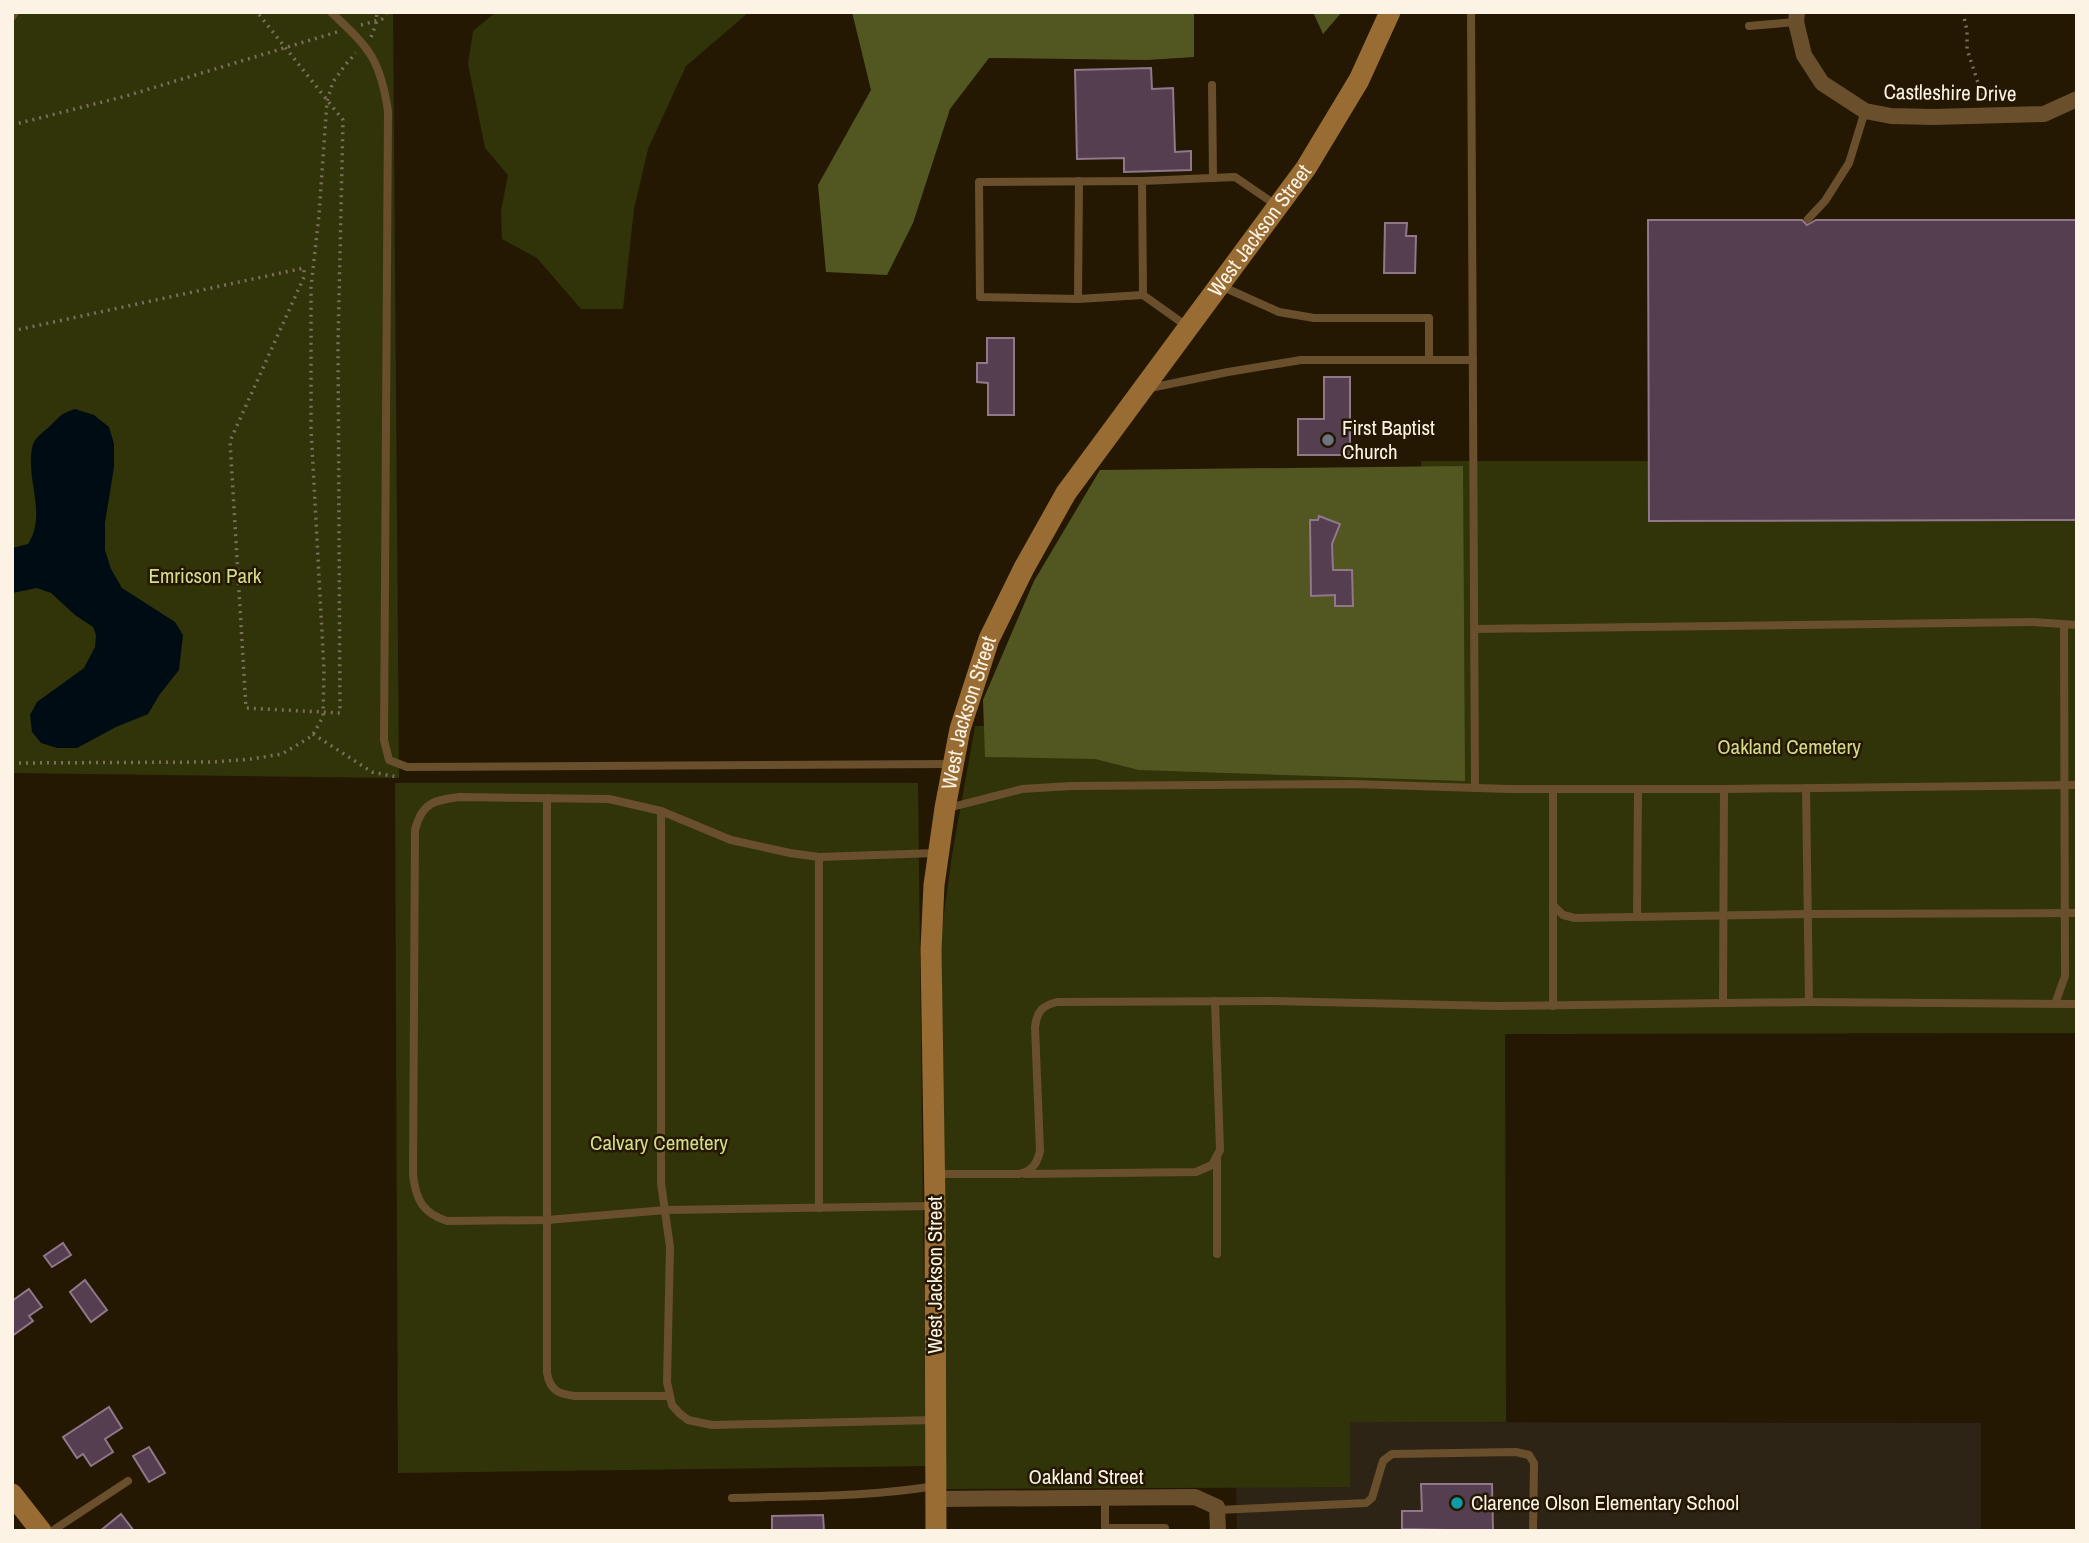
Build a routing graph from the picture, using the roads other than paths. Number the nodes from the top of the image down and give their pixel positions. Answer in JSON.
{"nodes":[{"id":1,"x":15,"y":12,"type":"edge"},
{"id":2,"x":331,"y":12,"type":"edge"},
{"id":3,"x":1390,"y":12,"type":"edge"},
{"id":4,"x":1471,"y":12,"type":"edge"},
{"id":5,"x":12,"y":17,"type":"edge"},
{"id":6,"x":1796,"y":17,"type":"edge"},
{"id":7,"x":1749,"y":26,"type":"dead end"},
{"id":8,"x":1212,"y":85,"type":"dead end"},
{"id":9,"x":2077,"y":99,"type":"edge"},
{"id":10,"x":1865,"y":111,"type":"junction"},
{"id":11,"x":1213,"y":178,"type":"junction"},
{"id":12,"x":1079,"y":181,"type":"junction"},
{"id":13,"x":1142,"y":181,"type":"junction"},
{"id":14,"x":1278,"y":207,"type":"junction"},
{"id":15,"x":1808,"y":219,"type":"dead end"},
{"id":16,"x":1219,"y":286,"type":"junction"},
{"id":17,"x":1143,"y":295,"type":"junction"},
{"id":18,"x":1078,"y":299,"type":"junction"},
{"id":19,"x":1188,"y":327,"type":"junction"},
{"id":20,"x":1429,"y":360,"type":"junction"},
{"id":21,"x":1473,"y":360,"type":"junction"},
{"id":22,"x":1142,"y":390,"type":"junction"},
{"id":23,"x":2077,"y":625,"type":"edge"},
{"id":24,"x":2064,"y":626,"type":"junction"},
{"id":25,"x":1475,"y":629,"type":"junction"},
{"id":26,"x":954,"y":764,"type":"junction"},
{"id":27,"x":2065,"y":785,"type":"junction"},
{"id":28,"x":2077,"y":785,"type":"edge"},
{"id":29,"x":1475,"y":788,"type":"junction"},
{"id":30,"x":1806,"y":788,"type":"junction"},
{"id":31,"x":1553,"y":789,"type":"junction"},
{"id":32,"x":1638,"y":789,"type":"junction"},
{"id":33,"x":1724,"y":789,"type":"junction"},
{"id":34,"x":547,"y":798,"type":"junction"},
{"id":35,"x":945,"y":808,"type":"junction"},
{"id":36,"x":661,"y":811,"type":"junction"},
{"id":37,"x":939,"y":853,"type":"junction"},
{"id":38,"x":819,"y":857,"type":"junction"},
{"id":39,"x":1553,"y":905,"type":"junction"},
{"id":40,"x":2065,"y":913,"type":"junction"},
{"id":41,"x":2077,"y":913,"type":"edge"},
{"id":42,"x":1808,"y":914,"type":"junction"},
{"id":43,"x":1723,"y":915,"type":"junction"},
{"id":44,"x":1637,"y":916,"type":"junction"},
{"id":45,"x":1215,"y":1001,"type":"junction"},
{"id":46,"x":1809,"y":1002,"type":"junction"},
{"id":47,"x":1723,"y":1003,"type":"junction"},
{"id":48,"x":2055,"y":1004,"type":"junction"},
{"id":49,"x":2077,"y":1004,"type":"edge"},
{"id":50,"x":1553,"y":1006,"type":"junction"},
{"id":51,"x":1217,"y":1158,"type":"junction"},
{"id":52,"x":935,"y":1174,"type":"junction"},
{"id":53,"x":1019,"y":1174,"type":"junction"},
{"id":54,"x":935,"y":1206,"type":"junction"},
{"id":55,"x":819,"y":1208,"type":"junction"},
{"id":56,"x":666,"y":1210,"type":"junction"},
{"id":57,"x":547,"y":1220,"type":"junction"},
{"id":58,"x":1217,"y":1254,"type":"dead end"},
{"id":59,"x":669,"y":1396,"type":"junction"},
{"id":60,"x":935,"y":1420,"type":"junction"},
{"id":61,"x":128,"y":1481,"type":"dead end"},
{"id":62,"x":935,"y":1493,"type":"junction"},
{"id":63,"x":12,"y":1494,"type":"edge"},
{"id":64,"x":732,"y":1498,"type":"dead end"},
{"id":65,"x":1105,"y":1498,"type":"junction"},
{"id":66,"x":1218,"y":1522,"type":"edge"},
{"id":67,"x":1105,"y":1529,"type":"edge"},
{"id":68,"x":41,"y":1531,"type":"edge"},
{"id":69,"x":52,"y":1531,"type":"edge"},
{"id":70,"x":936,"y":1531,"type":"edge"},
{"id":71,"x":1165,"y":1531,"type":"edge"},
{"id":72,"x":1533,"y":1531,"type":"edge"}],
"edges":[{"from":1,"to":5,"type":"lane"},
{"from":2,"to":26,"type":"lane"},
{"from":3,"to":14,"type":"street","name":"West Jackson Street"},
{"from":4,"to":21,"type":"lane"},
{"from":6,"to":7,"type":"lane"},
{"from":6,"to":10,"type":"street","name":"Castleshire Drive"},
{"from":8,"to":11,"type":"lane"},
{"from":9,"to":10,"type":"street","name":"Castleshire Drive"},
{"from":10,"to":15,"type":"lane"},
{"from":11,"to":13,"type":"lane"},
{"from":11,"to":14,"type":"lane"},
{"from":12,"to":13,"type":"lane"},
{"from":12,"to":18,"type":"lane"},
{"from":12,"to":18,"type":"lane"},
{"from":13,"to":17,"type":"lane"},
{"from":14,"to":16,"type":"street","name":"West Jackson Street"},
{"from":16,"to":19,"type":"street","name":"West Jackson Street"},
{"from":16,"to":20,"type":"lane"},
{"from":17,"to":18,"type":"lane"},
{"from":17,"to":19,"type":"lane"},
{"from":19,"to":22,"type":"street","name":"West Jackson Street"},
{"from":20,"to":21,"type":"lane"},
{"from":20,"to":22,"type":"lane"},
{"from":21,"to":25,"type":"lane"},
{"from":22,"to":26,"type":"street","name":"West Jackson Street"},
{"from":23,"to":24,"type":"lane"},
{"from":24,"to":25,"type":"lane"},
{"from":24,"to":27,"type":"lane"},
{"from":25,"to":29,"type":"lane"},
{"from":26,"to":35,"type":"street","name":"West Jackson Street"},
{"from":27,"to":28,"type":"lane"},
{"from":27,"to":30,"type":"lane"},
{"from":27,"to":40,"type":"lane"},
{"from":29,"to":31,"type":"lane"},
{"from":29,"to":35,"type":"lane"},
{"from":30,"to":33,"type":"lane"},
{"from":30,"to":42,"type":"lane"},
{"from":31,"to":32,"type":"lane"},
{"from":31,"to":39,"type":"lane"},
{"from":32,"to":33,"type":"lane"},
{"from":32,"to":44,"type":"lane"},
{"from":33,"to":43,"type":"lane"},
{"from":34,"to":36,"type":"lane"},
{"from":34,"to":57,"type":"lane"},
{"from":34,"to":57,"type":"lane"},
{"from":35,"to":37,"type":"street","name":"West Jackson Street"},
{"from":36,"to":38,"type":"lane"},
{"from":36,"to":56,"type":"lane"},
{"from":37,"to":38,"type":"lane"},
{"from":37,"to":52,"type":"street","name":"West Jackson Street"},
{"from":38,"to":55,"type":"lane"},
{"from":39,"to":44,"type":"lane"},
{"from":39,"to":50,"type":"lane"},
{"from":40,"to":41,"type":"lane"},
{"from":40,"to":42,"type":"lane"},
{"from":40,"to":48,"type":"lane"},
{"from":42,"to":43,"type":"lane"},
{"from":42,"to":46,"type":"lane"},
{"from":43,"to":44,"type":"lane"},
{"from":43,"to":47,"type":"lane"},
{"from":45,"to":50,"type":"lane"},
{"from":45,"to":51,"type":"lane"},
{"from":45,"to":53,"type":"lane"},
{"from":46,"to":47,"type":"lane"},
{"from":46,"to":48,"type":"lane"},
{"from":47,"to":50,"type":"lane"},
{"from":48,"to":49,"type":"lane"},
{"from":51,"to":53,"type":"lane"},
{"from":51,"to":58,"type":"lane"},
{"from":52,"to":53,"type":"lane"},
{"from":52,"to":54,"type":"street","name":"West Jackson Street"},
{"from":54,"to":55,"type":"lane"},
{"from":54,"to":60,"type":"street","name":"West Jackson Street"},
{"from":55,"to":56,"type":"lane"},
{"from":56,"to":57,"type":"lane"},
{"from":56,"to":59,"type":"lane"},
{"from":57,"to":59,"type":"lane"},
{"from":59,"to":60,"type":"lane"},
{"from":60,"to":62,"type":"street","name":"West Jackson Street"},
{"from":61,"to":69,"type":"lane"},
{"from":62,"to":64,"type":"lane"},
{"from":62,"to":65,"type":"street","name":"Oakland Street"},
{"from":62,"to":70,"type":"street","name":"West Jackson Street"},
{"from":63,"to":68,"type":"street"},
{"from":65,"to":66,"type":"street","name":"Oakland Street"},
{"from":65,"to":67,"type":"lane"},
{"from":66,"to":72,"type":"lane"},
{"from":67,"to":71,"type":"lane"}]}
